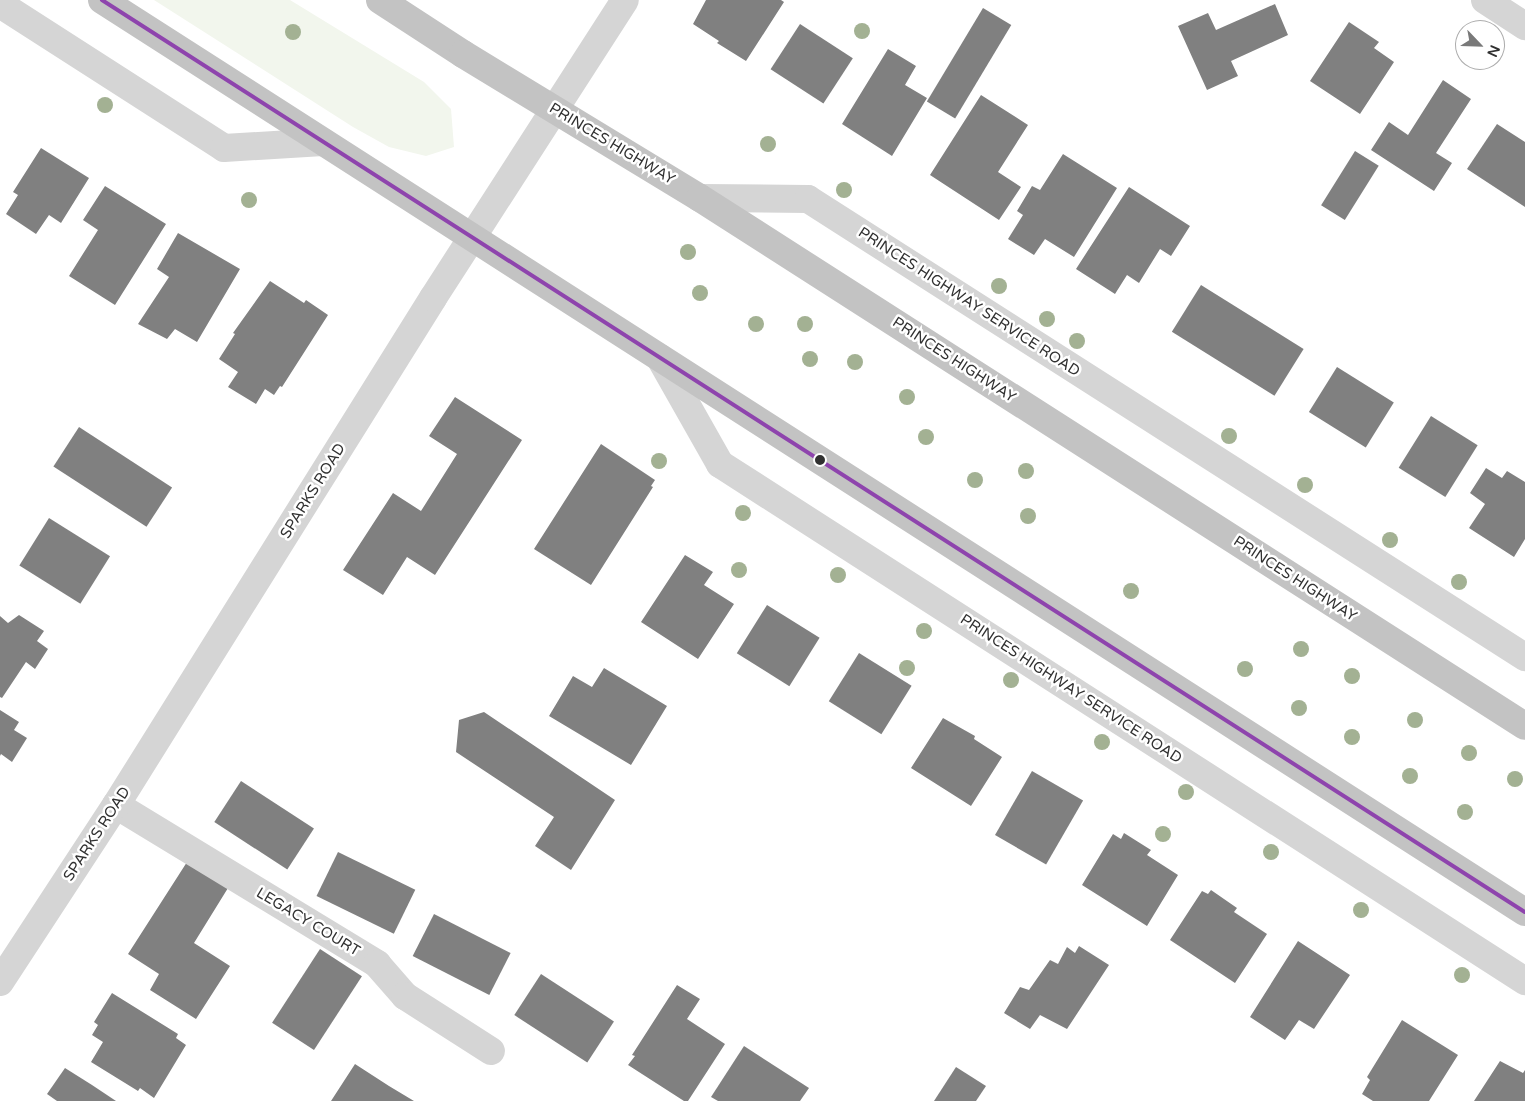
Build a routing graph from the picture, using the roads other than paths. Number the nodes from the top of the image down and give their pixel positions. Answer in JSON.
{"nodes":[{"id":1,"x":102,"y":0,"type":"edge"},
{"id":2,"x":380,"y":0,"type":"edge"},
{"id":3,"x":625,"y":0,"type":"edge"},
{"id":4,"x":1485,"y":0,"type":"edge"},
{"id":5,"x":0,"y":4,"type":"edge"},
{"id":6,"x":1525,"y":26,"type":"edge"},
{"id":7,"x":554,"y":110,"type":"junction"},
{"id":8,"x":323,"y":142,"type":"junction"},
{"id":9,"x":700,"y":198,"type":"junction"},
{"id":10,"x":473,"y":236,"type":"junction"},
{"id":11,"x":660,"y":358,"type":"junction"},
{"id":12,"x":1525,"y":657,"type":"edge"},
{"id":13,"x":1525,"y":726,"type":"edge"},
{"id":14,"x":116,"y":805,"type":"junction"},
{"id":15,"x":1525,"y":912,"type":"edge"},
{"id":16,"x":1525,"y":981,"type":"edge"},
{"id":17,"x":0,"y":982,"type":"edge"},
{"id":18,"x":491,"y":1051,"type":"dead end"}],
"edges":[{"from":1,"to":8,"type":"highway"},
{"from":2,"to":7,"type":"highway","name":"PRINCES HIGHWAY"},
{"from":3,"to":7,"type":"street","name":"SPARKS ROAD"},
{"from":4,"to":6,"type":"street"},
{"from":5,"to":8,"type":"street"},
{"from":7,"to":9,"type":"highway","name":"PRINCES HIGHWAY"},
{"from":7,"to":10,"type":"street","name":"SPARKS ROAD"},
{"from":8,"to":10,"type":"highway"},
{"from":9,"to":12,"type":"street","name":"PRINCES HIGHWAY SERVICE ROAD"},
{"from":9,"to":13,"type":"highway","name":"PRINCES HIGHWAY"},
{"from":10,"to":11,"type":"highway"},
{"from":10,"to":14,"type":"street","name":"SPARKS ROAD"},
{"from":11,"to":15,"type":"highway"},
{"from":11,"to":16,"type":"street","name":"PRINCES HIGHWAY SERVICE ROAD"},
{"from":14,"to":17,"type":"street","name":"SPARKS ROAD"},
{"from":14,"to":18,"type":"street","name":"LEGACY COURT"}]}
